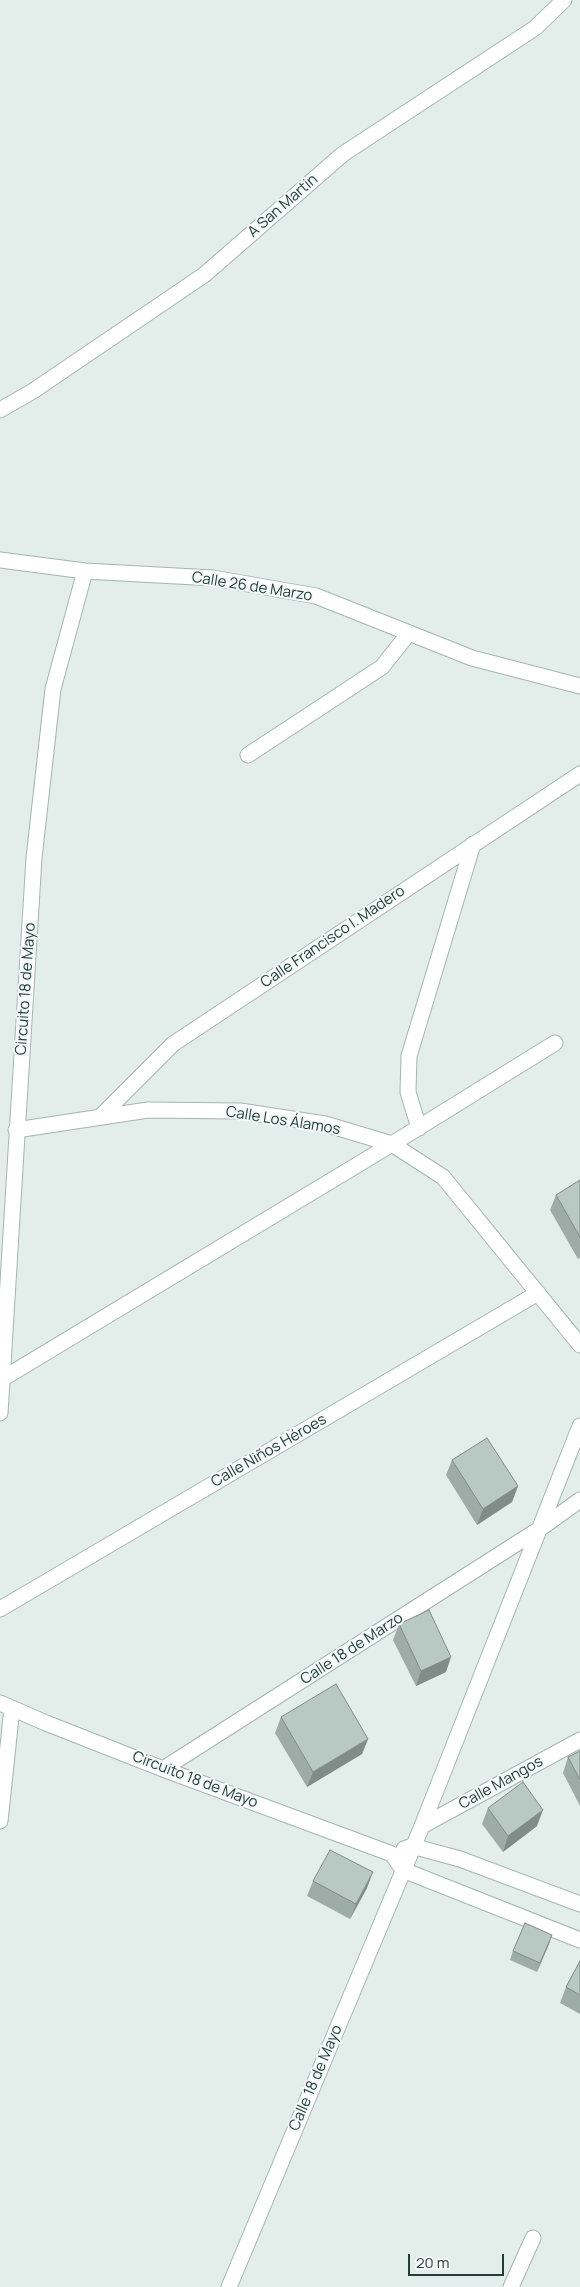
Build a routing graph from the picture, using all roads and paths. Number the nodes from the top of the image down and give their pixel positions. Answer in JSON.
{"nodes":[{"id":1,"x":564,"y":0,"type":"edge"},
{"id":2,"x":0,"y":410,"type":"edge"},
{"id":3,"x":0,"y":560,"type":"edge"},
{"id":4,"x":85,"y":571,"type":"junction"},
{"id":5,"x":409,"y":633,"type":"junction"},
{"id":6,"x":580,"y":686,"type":"edge"},
{"id":7,"x":248,"y":755,"type":"dead end"},
{"id":8,"x":580,"y":774,"type":"edge"},
{"id":9,"x":472,"y":844,"type":"junction"},
{"id":10,"x":554,"y":1043,"type":"dead end"},
{"id":11,"x":100,"y":1117,"type":"junction"},
{"id":12,"x":419,"y":1128,"type":"junction"},
{"id":13,"x":16,"y":1130,"type":"junction"},
{"id":14,"x":392,"y":1144,"type":"junction"},
{"id":15,"x":538,"y":1293,"type":"junction"},
{"id":16,"x":580,"y":1345,"type":"edge"},
{"id":17,"x":2,"y":1379,"type":"junction"},
{"id":18,"x":0,"y":1413,"type":"edge"},
{"id":19,"x":580,"y":1426,"type":"edge"},
{"id":20,"x":580,"y":1500,"type":"edge"},
{"id":21,"x":540,"y":1528,"type":"junction"},
{"id":22,"x":0,"y":1609,"type":"edge"},
{"id":23,"x":6,"y":1705,"type":"edge"},
{"id":24,"x":580,"y":1740,"type":"edge"},
{"id":25,"x":163,"y":1769,"type":"junction"},
{"id":26,"x":0,"y":1821,"type":"edge"},
{"id":27,"x":422,"y":1826,"type":"junction"},
{"id":28,"x":412,"y":1846,"type":"junction"},
{"id":29,"x":392,"y":1854,"type":"junction"},
{"id":30,"x":402,"y":1870,"type":"junction"},
{"id":31,"x":580,"y":1904,"type":"edge"},
{"id":32,"x":580,"y":1940,"type":"edge"},
{"id":33,"x":533,"y":2238,"type":"dead end"},
{"id":34,"x":229,"y":2287,"type":"edge"},
{"id":35,"x":511,"y":2287,"type":"edge"}],
"edges":[{"from":1,"to":2,"type":"street","name":"A San Martin"},
{"from":3,"to":4,"type":"street","name":"Calle 26 de Marzo"},
{"from":4,"to":5,"type":"street","name":"Calle 26 de Marzo"},
{"from":4,"to":13,"type":"street","name":"Circuito 18 de Mayo"},
{"from":5,"to":6,"type":"street","name":"Calle 26 de Marzo"},
{"from":5,"to":7,"type":"street"},
{"from":8,"to":9,"type":"street","name":"Calle Francisco I. Madero"},
{"from":9,"to":11,"type":"street","name":"Calle Francisco I. Madero"},
{"from":9,"to":12,"type":"street"},
{"from":10,"to":12,"type":"street"},
{"from":11,"to":13,"type":"street","name":"Calle Los Álamos"},
{"from":11,"to":14,"type":"street","name":"Calle Los Álamos"},
{"from":12,"to":14,"type":"street"},
{"from":13,"to":17,"type":"street","name":"Circuito 18 de Mayo"},
{"from":14,"to":15,"type":"street","name":"Calle Los Álamos"},
{"from":14,"to":17,"type":"street"},
{"from":15,"to":16,"type":"street","name":"Calle Los Álamos"},
{"from":15,"to":22,"type":"street","name":"Calle Niños Héroes"},
{"from":17,"to":18,"type":"street","name":"Circuito 18 de Mayo"},
{"from":19,"to":21,"type":"street"},
{"from":20,"to":21,"type":"street","name":"Calle 18 de Marzo"},
{"from":21,"to":25,"type":"street","name":"Calle 18 de Marzo"},
{"from":21,"to":27,"type":"street"},
{"from":23,"to":25,"type":"street","name":"Circuito 18 de Mayo"},
{"from":23,"to":26,"type":"street"},
{"from":24,"to":27,"type":"street","name":"Calle Mangos"},
{"from":25,"to":29,"type":"street","name":"Circuito 18 de Mayo"},
{"from":27,"to":28,"type":"street"},
{"from":28,"to":29,"type":"street"},
{"from":28,"to":30,"type":"street"},
{"from":28,"to":31,"type":"street"},
{"from":29,"to":30,"type":"street"},
{"from":30,"to":32,"type":"street"},
{"from":30,"to":34,"type":"street","name":"Calle 18 de Mayo"},
{"from":33,"to":35,"type":"street"}]}
